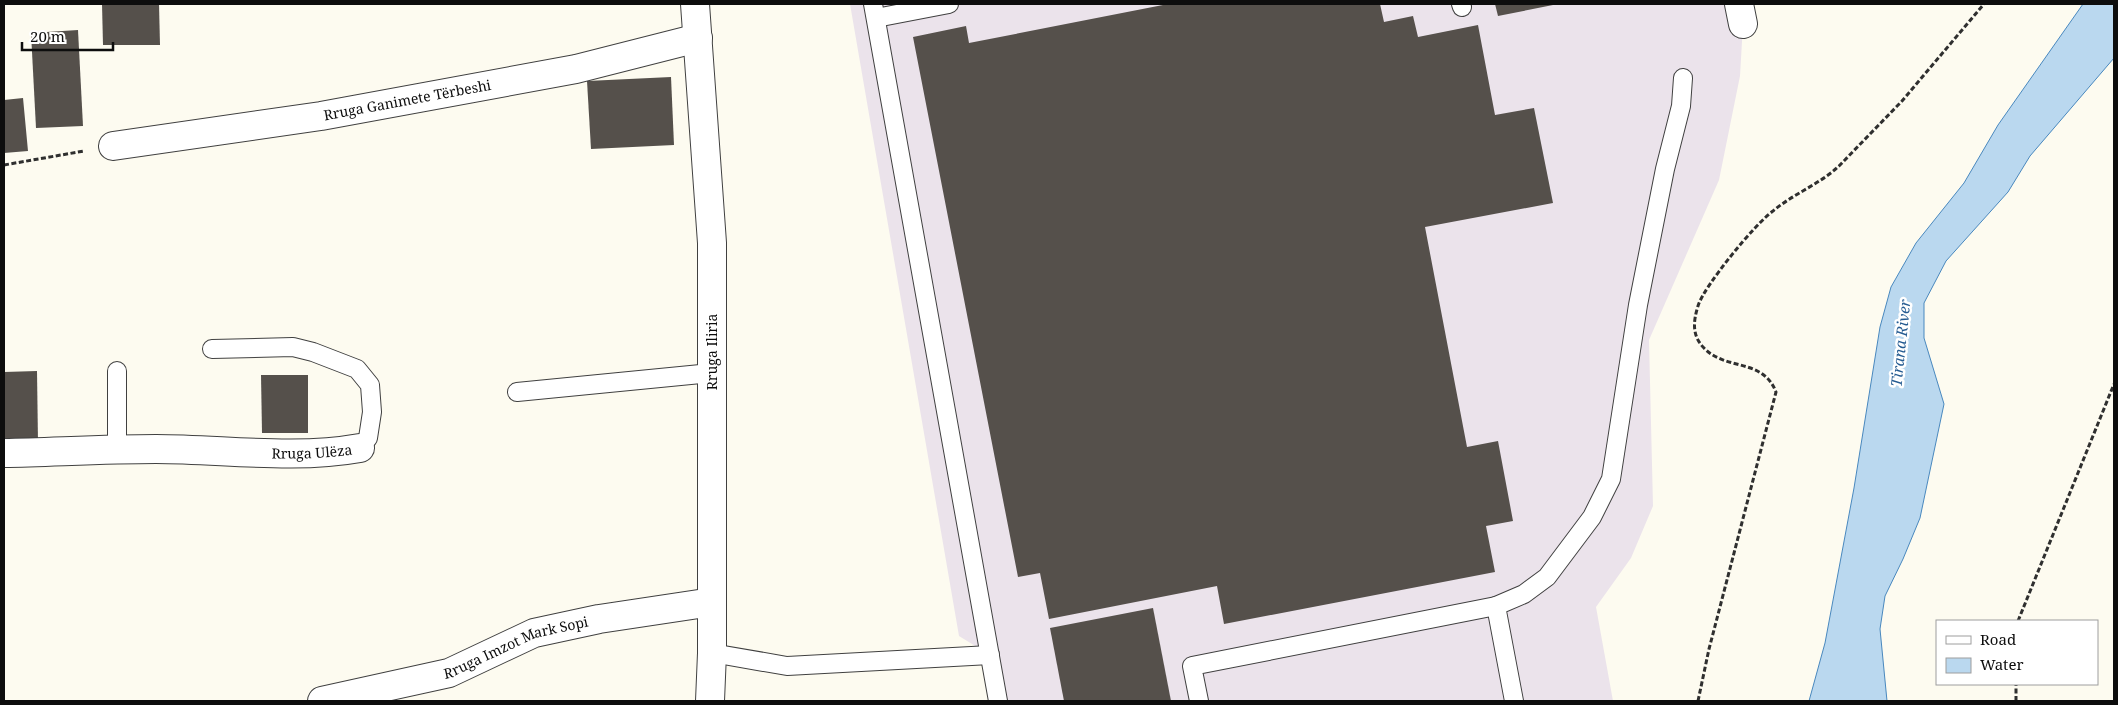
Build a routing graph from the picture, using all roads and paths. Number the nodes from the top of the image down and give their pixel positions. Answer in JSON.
{"nodes":[{"id":1,"x":695,"y":4,"type":"edge"},
{"id":2,"x":949,"y":4,"type":"edge"},
{"id":3,"x":1984,"y":4,"type":"edge"},
{"id":4,"x":874,"y":11,"type":"edge"},
{"id":5,"x":698,"y":38,"type":"junction"},
{"id":6,"x":1684,"y":78,"type":"dead end"},
{"id":7,"x":113,"y":146,"type":"joint"},
{"id":8,"x":4,"y":165,"type":"edge"},
{"id":9,"x":212,"y":349,"type":"dead end"},
{"id":10,"x":117,"y":371,"type":"dead end"},
{"id":11,"x":711,"y":373,"type":"junction"},
{"id":12,"x":2114,"y":384,"type":"edge"},
{"id":13,"x":517,"y":392,"type":"dead end"},
{"id":14,"x":360,"y":448,"type":"joint"},
{"id":15,"x":117,"y":450,"type":"junction"},
{"id":16,"x":4,"y":453,"type":"edge"},
{"id":17,"x":712,"y":602,"type":"junction"},
{"id":18,"x":1496,"y":606,"type":"junction"},
{"id":19,"x":2018,"y":620,"type":"edge"},
{"id":20,"x":712,"y":653,"type":"junction"},
{"id":21,"x":990,"y":655,"type":"junction"},
{"id":22,"x":2016,"y":685,"type":"edge"},
{"id":23,"x":322,"y":701,"type":"edge"},
{"id":24,"x":710,"y":701,"type":"edge"},
{"id":25,"x":998,"y":701,"type":"edge"},
{"id":26,"x":1199,"y":701,"type":"edge"},
{"id":27,"x":1514,"y":701,"type":"edge"},
{"id":28,"x":1698,"y":701,"type":"edge"},
{"id":29,"x":2016,"y":701,"type":"edge"}],
"edges":[{"from":1,"to":5,"type":"street","name":"Rruga Iliria"},
{"from":2,"to":4,"type":"lane"},
{"from":3,"to":28,"type":"path"},
{"from":4,"to":21,"type":"lane"},
{"from":5,"to":7,"type":"street","name":"Rruga Ganimete Tërbeshi"},
{"from":5,"to":11,"type":"street","name":"Rruga Iliria"},
{"from":6,"to":18,"type":"lane"},
{"from":7,"to":8,"type":"path"},
{"from":9,"to":14,"type":"lane","name":"Rruga Ulëza"},
{"from":10,"to":15,"type":"lane"},
{"from":11,"to":13,"type":"lane"},
{"from":11,"to":17,"type":"street","name":"Rruga Iliria"},
{"from":12,"to":19,"type":"path"},
{"from":14,"to":15,"type":"street","name":"Rruga Ulëza"},
{"from":15,"to":16,"type":"street","name":"Rruga Ulëza"},
{"from":17,"to":20,"type":"street","name":"Rruga Iliria"},
{"from":17,"to":23,"type":"street","name":"Rruga Imzot Mark Sopi"},
{"from":18,"to":26,"type":"lane"},
{"from":18,"to":27,"type":"lane"},
{"from":20,"to":21,"type":"lane"},
{"from":20,"to":24,"type":"street","name":"Rruga Iliria"},
{"from":21,"to":25,"type":"lane"},
{"from":22,"to":29,"type":"path"}]}
